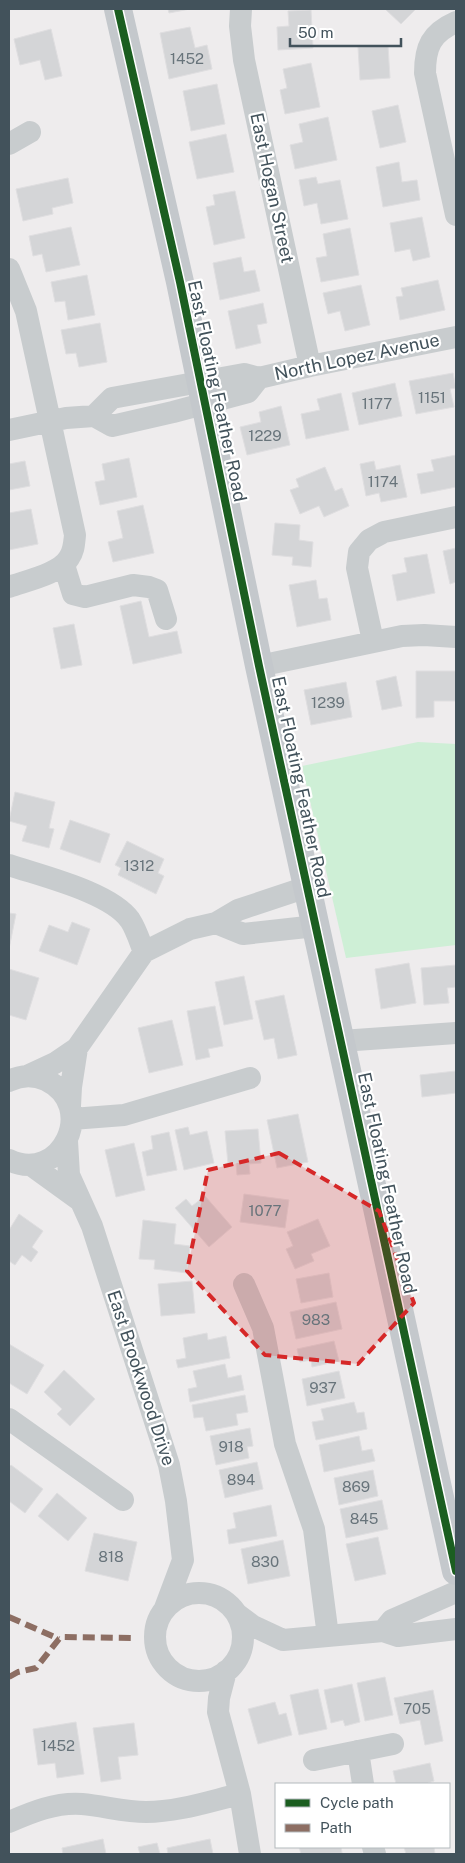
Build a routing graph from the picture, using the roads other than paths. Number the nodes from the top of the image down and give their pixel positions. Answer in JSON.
{"nodes":[{"id":1,"x":118,"y":9,"type":"edge"},
{"id":2,"x":241,"y":9,"type":"edge"},
{"id":3,"x":456,"y":22,"type":"edge"},
{"id":4,"x":30,"y":132,"type":"dead end"},
{"id":5,"x":9,"y":144,"type":"edge"},
{"id":6,"x":456,"y":215,"type":"edge"},
{"id":7,"x":9,"y":269,"type":"edge"},
{"id":8,"x":456,"y":337,"type":"edge"},
{"id":9,"x":310,"y":366,"type":"junction"},
{"id":10,"x":202,"y":393,"type":"junction"},
{"id":11,"x":51,"y":421,"type":"junction"},
{"id":12,"x":9,"y":430,"type":"edge"},
{"id":13,"x":456,"y":517,"type":"edge"},
{"id":14,"x":66,"y":562,"type":"junction"},
{"id":15,"x":9,"y":587,"type":"edge"},
{"id":16,"x":166,"y":619,"type":"dead end"},
{"id":17,"x":456,"y":637,"type":"edge"},
{"id":18,"x":373,"y":641,"type":"junction"},
{"id":19,"x":259,"y":666,"type":"junction"},
{"id":20,"x":9,"y":865,"type":"edge"},
{"id":21,"x":307,"y":887,"type":"junction"},
{"id":22,"x":216,"y":923,"type":"junction"},
{"id":23,"x":316,"y":926,"type":"junction"},
{"id":24,"x":144,"y":952,"type":"junction"},
{"id":25,"x":456,"y":1033,"type":"edge"},
{"id":26,"x":341,"y":1040,"type":"junction"},
{"id":27,"x":77,"y":1048,"type":"junction"},
{"id":28,"x":18,"y":1078,"type":"edge"},
{"id":29,"x":250,"y":1078,"type":"dead end"},
{"id":30,"x":71,"y":1112,"type":"junction"},
{"id":31,"x":67,"y":1141,"type":"junction"},
{"id":32,"x":9,"y":1160,"type":"edge"},
{"id":33,"x":31,"y":1164,"type":"junction"},
{"id":34,"x":81,"y":1201,"type":"junction"},
{"id":35,"x":244,"y":1284,"type":"dead end"},
{"id":36,"x":9,"y":1419,"type":"edge"},
{"id":37,"x":123,"y":1500,"type":"dead end"},
{"id":38,"x":183,"y":1560,"type":"junction"},
{"id":39,"x":456,"y":1571,"type":"edge"},
{"id":40,"x":456,"y":1592,"type":"edge"},
{"id":41,"x":217,"y":1597,"type":"junction"},
{"id":42,"x":165,"y":1608,"type":"junction"},
{"id":43,"x":237,"y":1614,"type":"junction"},
{"id":44,"x":456,"y":1629,"type":"edge"},
{"id":45,"x":383,"y":1631,"type":"junction"},
{"id":46,"x":328,"y":1636,"type":"junction"},
{"id":47,"x":283,"y":1640,"type":"junction"},
{"id":48,"x":230,"y":1668,"type":"junction"},
{"id":49,"x":188,"y":1680,"type":"junction"},
{"id":50,"x":218,"y":1712,"type":"junction"},
{"id":51,"x":393,"y":1744,"type":"dead end"},
{"id":52,"x":358,"y":1751,"type":"junction"},
{"id":53,"x":314,"y":1760,"type":"dead end"},
{"id":54,"x":363,"y":1783,"type":"edge"},
{"id":55,"x":240,"y":1794,"type":"junction"},
{"id":56,"x":9,"y":1822,"type":"edge"},
{"id":57,"x":250,"y":1854,"type":"edge"}],
"edges":[{"from":1,"to":10,"type":"main road","name":"East Floating Feather Road"},
{"from":2,"to":9,"type":"street","name":"East Hogan Street"},
{"from":3,"to":6,"type":"street"},
{"from":4,"to":5,"type":"street"},
{"from":7,"to":11,"type":"street"},
{"from":8,"to":9,"type":"street","name":"North Lopez Avenue"},
{"from":9,"to":10,"type":"street","name":"North Lopez Avenue"},
{"from":10,"to":11,"type":"street","name":"North Lopez Avenue"},
{"from":10,"to":19,"type":"main road","name":"East Floating Feather Road"},
{"from":11,"to":12,"type":"street"},
{"from":11,"to":14,"type":"street"},
{"from":13,"to":18,"type":"street"},
{"from":14,"to":15,"type":"street"},
{"from":14,"to":16,"type":"street"},
{"from":17,"to":18,"type":"street"},
{"from":18,"to":19,"type":"street"},
{"from":19,"to":21,"type":"main road","name":"East Floating Feather Road"},
{"from":20,"to":24,"type":"street"},
{"from":21,"to":22,"type":"street"},
{"from":21,"to":23,"type":"main road","name":"East Floating Feather Road"},
{"from":22,"to":23,"type":"street"},
{"from":22,"to":24,"type":"street"},
{"from":23,"to":26,"type":"main road","name":"East Floating Feather Road"},
{"from":24,"to":27,"type":"street"},
{"from":25,"to":26,"type":"street"},
{"from":26,"to":39,"type":"main road","name":"East Floating Feather Road"},
{"from":27,"to":28,"type":"street"},
{"from":27,"to":30,"type":"street"},
{"from":28,"to":30,"type":"street"},
{"from":29,"to":30,"type":"street"},
{"from":30,"to":31,"type":"street"},
{"from":31,"to":33,"type":"street"},
{"from":31,"to":34,"type":"street","name":"East Brookwood Drive"},
{"from":32,"to":33,"type":"street"},
{"from":33,"to":34,"type":"street","name":"East Brookwood Drive"},
{"from":34,"to":38,"type":"street","name":"East Brookwood Drive"},
{"from":35,"to":46,"type":"street"},
{"from":36,"to":37,"type":"street"},
{"from":38,"to":41,"type":"street"},
{"from":38,"to":42,"type":"street","name":"East Brookwood Drive"},
{"from":40,"to":45,"type":"street"},
{"from":41,"to":42,"type":"street"},
{"from":41,"to":43,"type":"street"},
{"from":42,"to":49,"type":"street"},
{"from":43,"to":47,"type":"street"},
{"from":43,"to":48,"type":"street"},
{"from":44,"to":45,"type":"street"},
{"from":45,"to":46,"type":"street"},
{"from":46,"to":47,"type":"street"},
{"from":47,"to":48,"type":"street"},
{"from":48,"to":49,"type":"street"},
{"from":48,"to":50,"type":"street"},
{"from":49,"to":50,"type":"street"},
{"from":50,"to":55,"type":"street"},
{"from":51,"to":52,"type":"street"},
{"from":52,"to":53,"type":"street"},
{"from":52,"to":54,"type":"street"},
{"from":55,"to":56,"type":"street"},
{"from":55,"to":57,"type":"street"}]}
